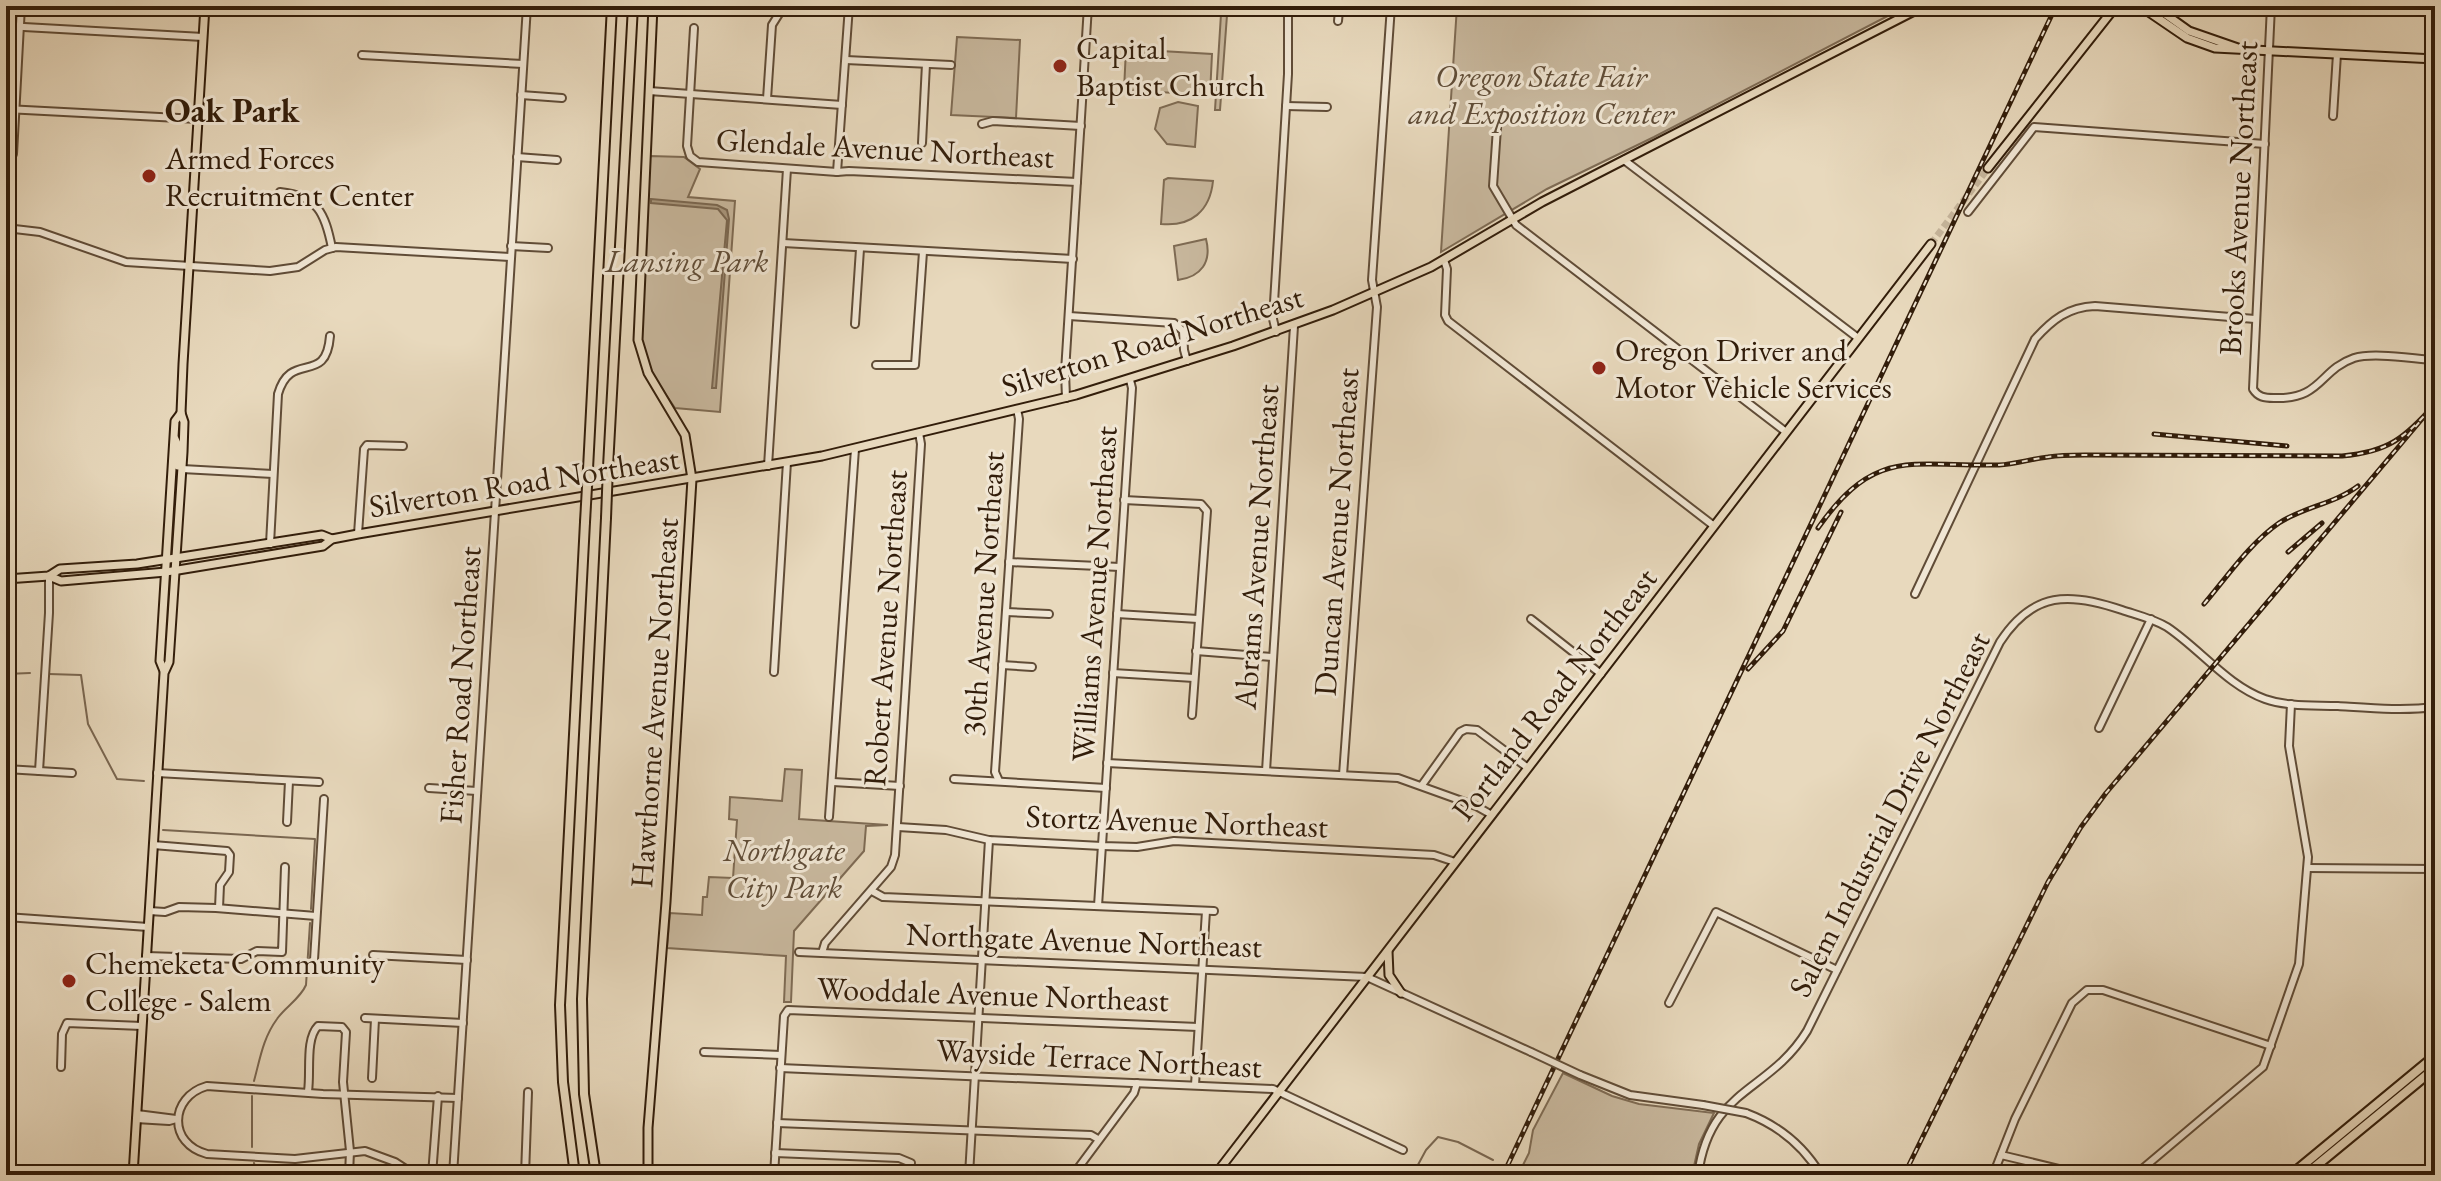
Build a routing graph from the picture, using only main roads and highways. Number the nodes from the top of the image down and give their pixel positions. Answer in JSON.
{"nodes":[{"id":1,"x":205,"y":6,"type":"edge"},
{"id":2,"x":612,"y":6,"type":"edge"},
{"id":3,"x":633,"y":6,"type":"edge"},
{"id":4,"x":653,"y":6,"type":"edge"},
{"id":5,"x":1924,"y":6,"type":"edge"},
{"id":6,"x":2116,"y":6,"type":"edge"},
{"id":7,"x":2140,"y":6,"type":"edge"},
{"id":8,"x":2154,"y":6,"type":"edge"},
{"id":9,"x":2238,"y":48,"type":"junction"},
{"id":10,"x":2435,"y":59,"type":"edge"},
{"id":11,"x":1988,"y":168,"type":"tunnel mouth"},
{"id":12,"x":1931,"y":244,"type":"tunnel mouth"},
{"id":13,"x":181,"y":413,"type":"junction"},
{"id":14,"x":174,"y":437,"type":"junction"},
{"id":15,"x":182,"y":469,"type":"junction"},
{"id":16,"x":692,"y":479,"type":"junction"},
{"id":17,"x":332,"y":539,"type":"junction"},
{"id":18,"x":176,"y":558,"type":"junction"},
{"id":19,"x":167,"y":560,"type":"junction"},
{"id":20,"x":170,"y":572,"type":"junction"},
{"id":21,"x":49,"y":576,"type":"junction"},
{"id":22,"x":6,"y":579,"type":"edge"},
{"id":23,"x":1389,"y":949,"type":"junction"},
{"id":24,"x":1401,"y":993,"type":"road end"},
{"id":25,"x":2435,"y":1056,"type":"edge"},
{"id":26,"x":2435,"y":1070,"type":"edge"},
{"id":27,"x":133,"y":1175,"type":"edge"},
{"id":28,"x":575,"y":1175,"type":"edge"},
{"id":29,"x":596,"y":1175,"type":"edge"},
{"id":30,"x":648,"y":1175,"type":"edge"},
{"id":31,"x":1215,"y":1175,"type":"edge"},
{"id":32,"x":2291,"y":1175,"type":"edge"},
{"id":33,"x":2305,"y":1175,"type":"edge"}],
"edges":[{"from":1,"to":13,"type":"main road"},
{"from":2,"to":28,"type":"highway","bridge":true},
{"from":3,"to":29,"type":"highway","bridge":true},
{"from":4,"to":16,"type":"main road","name":"Hawthorne Avenue Northeast"},
{"from":5,"to":16,"type":"main road","name":"Silverton Road Northeast"},
{"from":6,"to":11,"type":"main road"},
{"from":7,"to":9,"type":"main road"},
{"from":8,"to":9,"type":"main road"},
{"from":9,"to":10,"type":"main road"},
{"from":12,"to":23,"type":"main road","name":"Portland Road Northeast"},
{"from":13,"to":14,"type":"main road"},
{"from":13,"to":15,"type":"main road"},
{"from":14,"to":15,"type":"main road"},
{"from":14,"to":19,"type":"main road"},
{"from":15,"to":18,"type":"main road"},
{"from":16,"to":17,"type":"main road","name":"Silverton Road Northeast"},
{"from":16,"to":30,"type":"main road","name":"Hawthorne Avenue Northeast"},
{"from":17,"to":18,"type":"main road","name":"Silverton Road Northeast"},
{"from":17,"to":20,"type":"main road","name":"Silverton Road Northeast"},
{"from":18,"to":19,"type":"main road","name":"Silverton Road Northeast"},
{"from":18,"to":20,"type":"main road"},
{"from":19,"to":20,"type":"main road"},
{"from":19,"to":21,"type":"main road","name":"Silverton Road Northeast"},
{"from":20,"to":21,"type":"main road","name":"Silverton Road Northeast"},
{"from":20,"to":27,"type":"main road"},
{"from":21,"to":22,"type":"main road","name":"Silverton Road Northeast"},
{"from":23,"to":24,"type":"main road"},
{"from":23,"to":31,"type":"main road","name":"Portland Road Northeast"},
{"from":25,"to":32,"type":"highway"},
{"from":26,"to":33,"type":"highway"}]}
